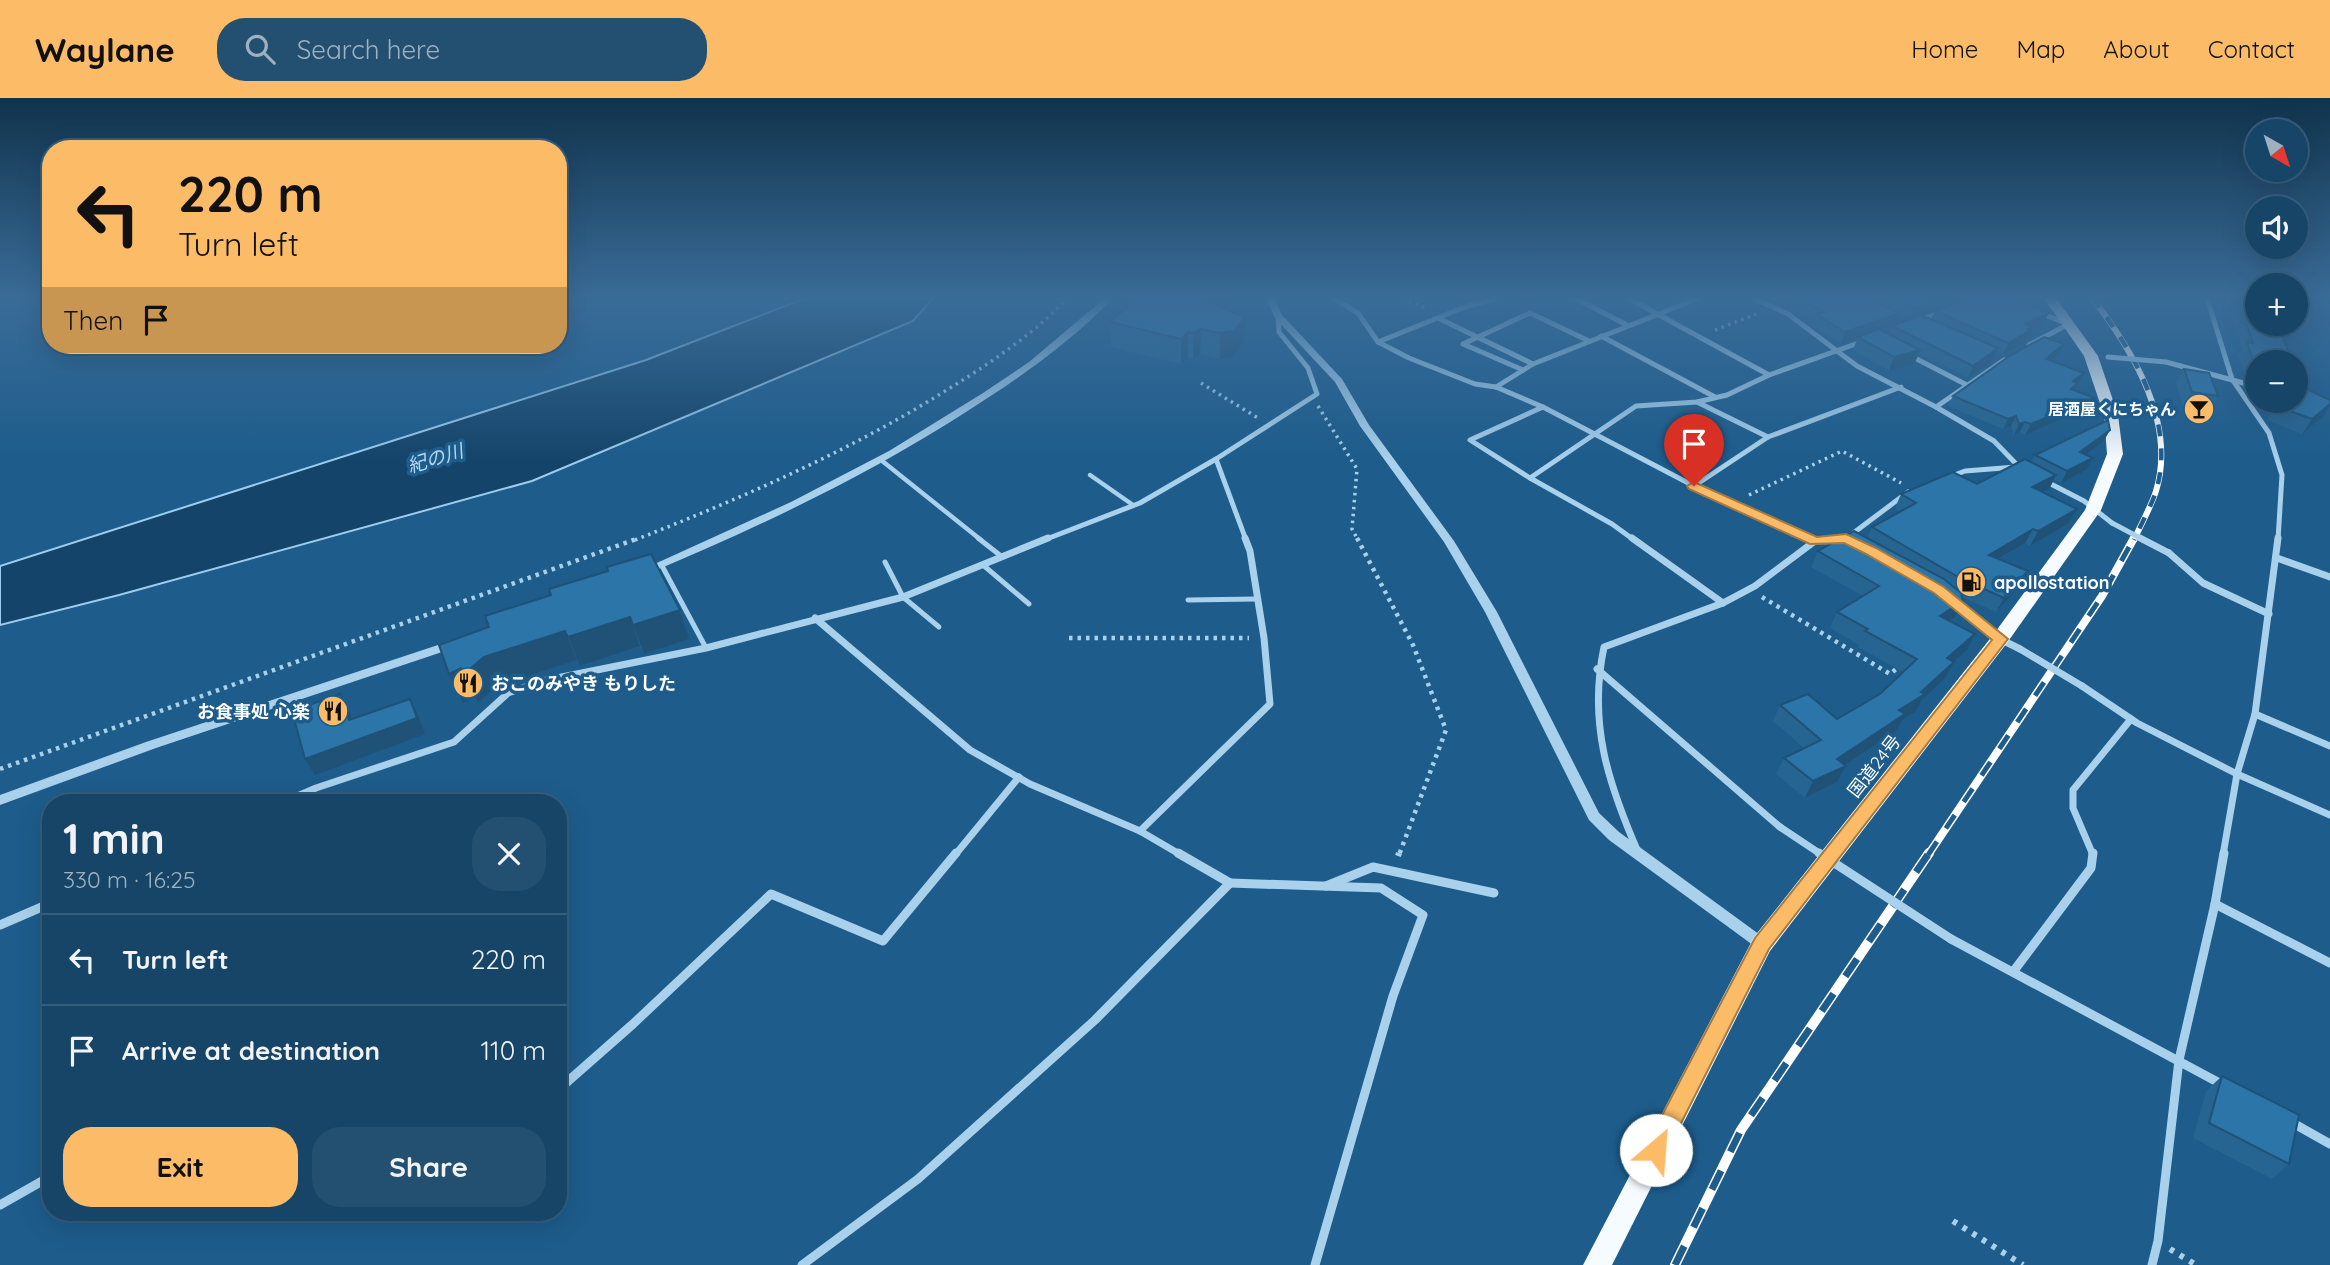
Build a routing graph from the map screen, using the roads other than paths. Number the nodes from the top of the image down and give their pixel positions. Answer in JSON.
{"nodes":[{"id":1,"x":1046,"y":352,"type":"edge"},
{"id":2,"x":1295,"y":352,"type":"edge"},
{"id":3,"x":1312,"y":352,"type":"edge"},
{"id":4,"x":1398,"y":352,"type":"edge"},
{"id":5,"x":1483,"y":352,"type":"edge"},
{"id":6,"x":1510,"y":352,"type":"edge"},
{"id":7,"x":1560,"y":352,"type":"edge"},
{"id":8,"x":1632,"y":352,"type":"edge"},
{"id":9,"x":1728,"y":352,"type":"edge"},
{"id":10,"x":1832,"y":352,"type":"edge"},
{"id":11,"x":1838,"y":352,"type":"edge"},
{"id":12,"x":1904,"y":352,"type":"edge"},
{"id":13,"x":2096,"y":352,"type":"edge"},
{"id":14,"x":2224,"y":352,"type":"edge"},
{"id":15,"x":2015,"y":353,"type":"edge"},
{"id":16,"x":1991,"y":355,"type":"edge"},
{"id":17,"x":2099,"y":356,"type":"junction"},
{"id":18,"x":2003,"y":360,"type":"junction"},
{"id":19,"x":1533,"y":363,"type":"junction"},
{"id":20,"x":1523,"y":370,"type":"junction"},
{"id":21,"x":1769,"y":375,"type":"junction"},
{"id":22,"x":2232,"y":379,"type":"junction"},
{"id":23,"x":2245,"y":383,"type":"edge"},
{"id":24,"x":1965,"y":384,"type":"junction"},
{"id":25,"x":1496,"y":387,"type":"junction"},
{"id":26,"x":1901,"y":387,"type":"junction"},
{"id":27,"x":1715,"y":397,"type":"junction"},
{"id":28,"x":1696,"y":402,"type":"junction"},
{"id":29,"x":1543,"y":407,"type":"junction"},
{"id":30,"x":1936,"y":407,"type":"junction"},
{"id":31,"x":1597,"y":433,"type":"junction"},
{"id":32,"x":1768,"y":437,"type":"junction"},
{"id":33,"x":1216,"y":459,"type":"junction"},
{"id":34,"x":881,"y":460,"type":"junction"},
{"id":35,"x":2017,"y":467,"type":"junction"},
{"id":36,"x":2028,"y":472,"type":"edge"},
{"id":37,"x":1090,"y":475,"type":"dead end"},
{"id":38,"x":1530,"y":478,"type":"junction"},
{"id":39,"x":2039,"y":478,"type":"edge"},
{"id":40,"x":1940,"y":481,"type":"edge"},
{"id":41,"x":1694,"y":486,"type":"junction"},
{"id":42,"x":1914,"y":490,"type":"edge"},
{"id":43,"x":1133,"y":505,"type":"junction"},
{"id":44,"x":2093,"y":510,"type":"junction"},
{"id":45,"x":1846,"y":538,"type":"junction"},
{"id":46,"x":1815,"y":541,"type":"junction"},
{"id":47,"x":1854,"y":543,"type":"edge"},
{"id":48,"x":1001,"y":556,"type":"junction"},
{"id":49,"x":2277,"y":558,"type":"junction"},
{"id":50,"x":886,"y":562,"type":"dead end"},
{"id":51,"x":662,"y":564,"type":"junction"},
{"id":52,"x":983,"y":565,"type":"junction"},
{"id":53,"x":2329,"y":576,"type":"edge"},
{"id":54,"x":630,"y":577,"type":"edge"},
{"id":55,"x":903,"y":597,"type":"junction"},
{"id":56,"x":1949,"y":598,"type":"edge"},
{"id":57,"x":1256,"y":599,"type":"junction"},
{"id":58,"x":1188,"y":600,"type":"dead end"},
{"id":59,"x":1723,"y":603,"type":"junction"},
{"id":60,"x":1029,"y":604,"type":"dead end"},
{"id":61,"x":2269,"y":614,"type":"junction"},
{"id":62,"x":815,"y":618,"type":"junction"},
{"id":63,"x":939,"y":627,"type":"dead end"},
{"id":64,"x":2000,"y":639,"type":"junction"},
{"id":65,"x":464,"y":641,"type":"edge"},
{"id":66,"x":706,"y":649,"type":"junction"},
{"id":67,"x":1597,"y":669,"type":"junction"},
{"id":68,"x":2255,"y":714,"type":"junction"},
{"id":69,"x":2131,"y":719,"type":"junction"},
{"id":70,"x":2330,"y":746,"type":"edge"},
{"id":71,"x":2237,"y":774,"type":"junction"},
{"id":72,"x":1019,"y":777,"type":"junction"},
{"id":73,"x":302,"y":794,"type":"edge"},
{"id":74,"x":0,"y":800,"type":"edge"},
{"id":75,"x":2330,"y":815,"type":"edge"},
{"id":76,"x":1140,"y":831,"type":"junction"},
{"id":77,"x":1639,"y":853,"type":"junction"},
{"id":78,"x":1230,"y":883,"type":"junction"},
{"id":79,"x":1323,"y":887,"type":"junction"},
{"id":80,"x":1494,"y":893,"type":"dead end"},
{"id":81,"x":2215,"y":904,"type":"junction"},
{"id":82,"x":42,"y":907,"type":"edge"},
{"id":83,"x":0,"y":925,"type":"edge"},
{"id":84,"x":1762,"y":944,"type":"junction"},
{"id":85,"x":2330,"y":963,"type":"edge"},
{"id":86,"x":2013,"y":972,"type":"junction"},
{"id":87,"x":2179,"y":1060,"type":"junction"},
{"id":88,"x":567,"y":1082,"type":"edge"},
{"id":89,"x":2237,"y":1092,"type":"edge"},
{"id":90,"x":2283,"y":1118,"type":"edge"},
{"id":91,"x":2330,"y":1144,"type":"edge"},
{"id":92,"x":42,"y":1181,"type":"edge"},
{"id":93,"x":0,"y":1205,"type":"edge"},
{"id":94,"x":802,"y":1265,"type":"edge"},
{"id":95,"x":1315,"y":1265,"type":"edge"},
{"id":96,"x":1597,"y":1265,"type":"edge"},
{"id":97,"x":2152,"y":1265,"type":"edge"}],
"edges":[{"from":1,"to":34,"type":"street"},
{"from":2,"to":33,"type":"street"},
{"from":3,"to":77,"type":"street"},
{"from":4,"to":25,"type":"street"},
{"from":5,"to":20,"type":"street"},
{"from":6,"to":19,"type":"street"},
{"from":7,"to":19,"type":"street"},
{"from":8,"to":27,"type":"street"},
{"from":9,"to":21,"type":"street"},
{"from":10,"to":21,"type":"street"},
{"from":11,"to":26,"type":"street"},
{"from":12,"to":24,"type":"street"},
{"from":13,"to":17,"type":"highway","name":"国道24号"},
{"from":14,"to":22,"type":"street"},
{"from":15,"to":18,"type":"street"},
{"from":16,"to":18,"type":"street"},
{"from":17,"to":22,"type":"street","bridge":true},
{"from":17,"to":44,"type":"highway","name":"国道24号"},
{"from":18,"to":24,"type":"street"},
{"from":19,"to":20,"type":"street"},
{"from":20,"to":25,"type":"street"},
{"from":21,"to":27,"type":"street"},
{"from":22,"to":23,"type":"street"},
{"from":22,"to":49,"type":"street"},
{"from":24,"to":30,"type":"street"},
{"from":25,"to":29,"type":"street"},
{"from":26,"to":30,"type":"street"},
{"from":26,"to":32,"type":"street"},
{"from":27,"to":28,"type":"street"},
{"from":28,"to":31,"type":"street"},
{"from":28,"to":32,"type":"street"},
{"from":29,"to":31,"type":"street"},
{"from":29,"to":38,"type":"street"},
{"from":30,"to":35,"type":"street"},
{"from":31,"to":38,"type":"street"},
{"from":31,"to":41,"type":"street"},
{"from":32,"to":41,"type":"street"},
{"from":33,"to":43,"type":"street"},
{"from":33,"to":57,"type":"street"},
{"from":34,"to":48,"type":"lane"},
{"from":34,"to":51,"type":"street"},
{"from":35,"to":36,"type":"street"},
{"from":35,"to":40,"type":"street"},
{"from":37,"to":43,"type":"lane"},
{"from":38,"to":59,"type":"street"},
{"from":39,"to":44,"type":"street"},
{"from":41,"to":46,"type":"street"},
{"from":42,"to":45,"type":"street"},
{"from":43,"to":48,"type":"street"},
{"from":44,"to":61,"type":"street","bridge":true},
{"from":44,"to":64,"type":"highway","name":"国道24号"},
{"from":45,"to":46,"type":"street"},
{"from":45,"to":47,"type":"street"},
{"from":46,"to":59,"type":"street"},
{"from":48,"to":52,"type":"street"},
{"from":49,"to":53,"type":"street"},
{"from":49,"to":61,"type":"street"},
{"from":50,"to":55,"type":"lane"},
{"from":51,"to":54,"type":"street"},
{"from":51,"to":66,"type":"lane"},
{"from":52,"to":55,"type":"street"},
{"from":52,"to":60,"type":"lane"},
{"from":55,"to":62,"type":"street"},
{"from":55,"to":63,"type":"lane"},
{"from":56,"to":64,"type":"street"},
{"from":57,"to":58,"type":"lane"},
{"from":57,"to":76,"type":"street"},
{"from":59,"to":67,"type":"street"},
{"from":61,"to":68,"type":"street"},
{"from":62,"to":66,"type":"street"},
{"from":62,"to":72,"type":"street"},
{"from":64,"to":69,"type":"street","bridge":true},
{"from":64,"to":84,"type":"highway","name":"国道24号"},
{"from":65,"to":74,"type":"street"},
{"from":66,"to":73,"type":"street"},
{"from":67,"to":77,"type":"street"},
{"from":67,"to":86,"type":"street","bridge":true},
{"from":68,"to":70,"type":"street"},
{"from":68,"to":71,"type":"street"},
{"from":69,"to":71,"type":"street"},
{"from":69,"to":86,"type":"street"},
{"from":71,"to":75,"type":"street"},
{"from":71,"to":81,"type":"street"},
{"from":72,"to":76,"type":"street"},
{"from":72,"to":88,"type":"street"},
{"from":76,"to":78,"type":"street"},
{"from":77,"to":84,"type":"street"},
{"from":78,"to":79,"type":"street"},
{"from":78,"to":94,"type":"street"},
{"from":79,"to":80,"type":"street"},
{"from":79,"to":95,"type":"street"},
{"from":81,"to":85,"type":"street"},
{"from":81,"to":87,"type":"street"},
{"from":82,"to":83,"type":"street"},
{"from":84,"to":96,"type":"highway","name":"国道24号"},
{"from":86,"to":87,"type":"street"},
{"from":87,"to":89,"type":"street"},
{"from":87,"to":97,"type":"street"},
{"from":90,"to":91,"type":"street"},
{"from":92,"to":93,"type":"street"}]}
